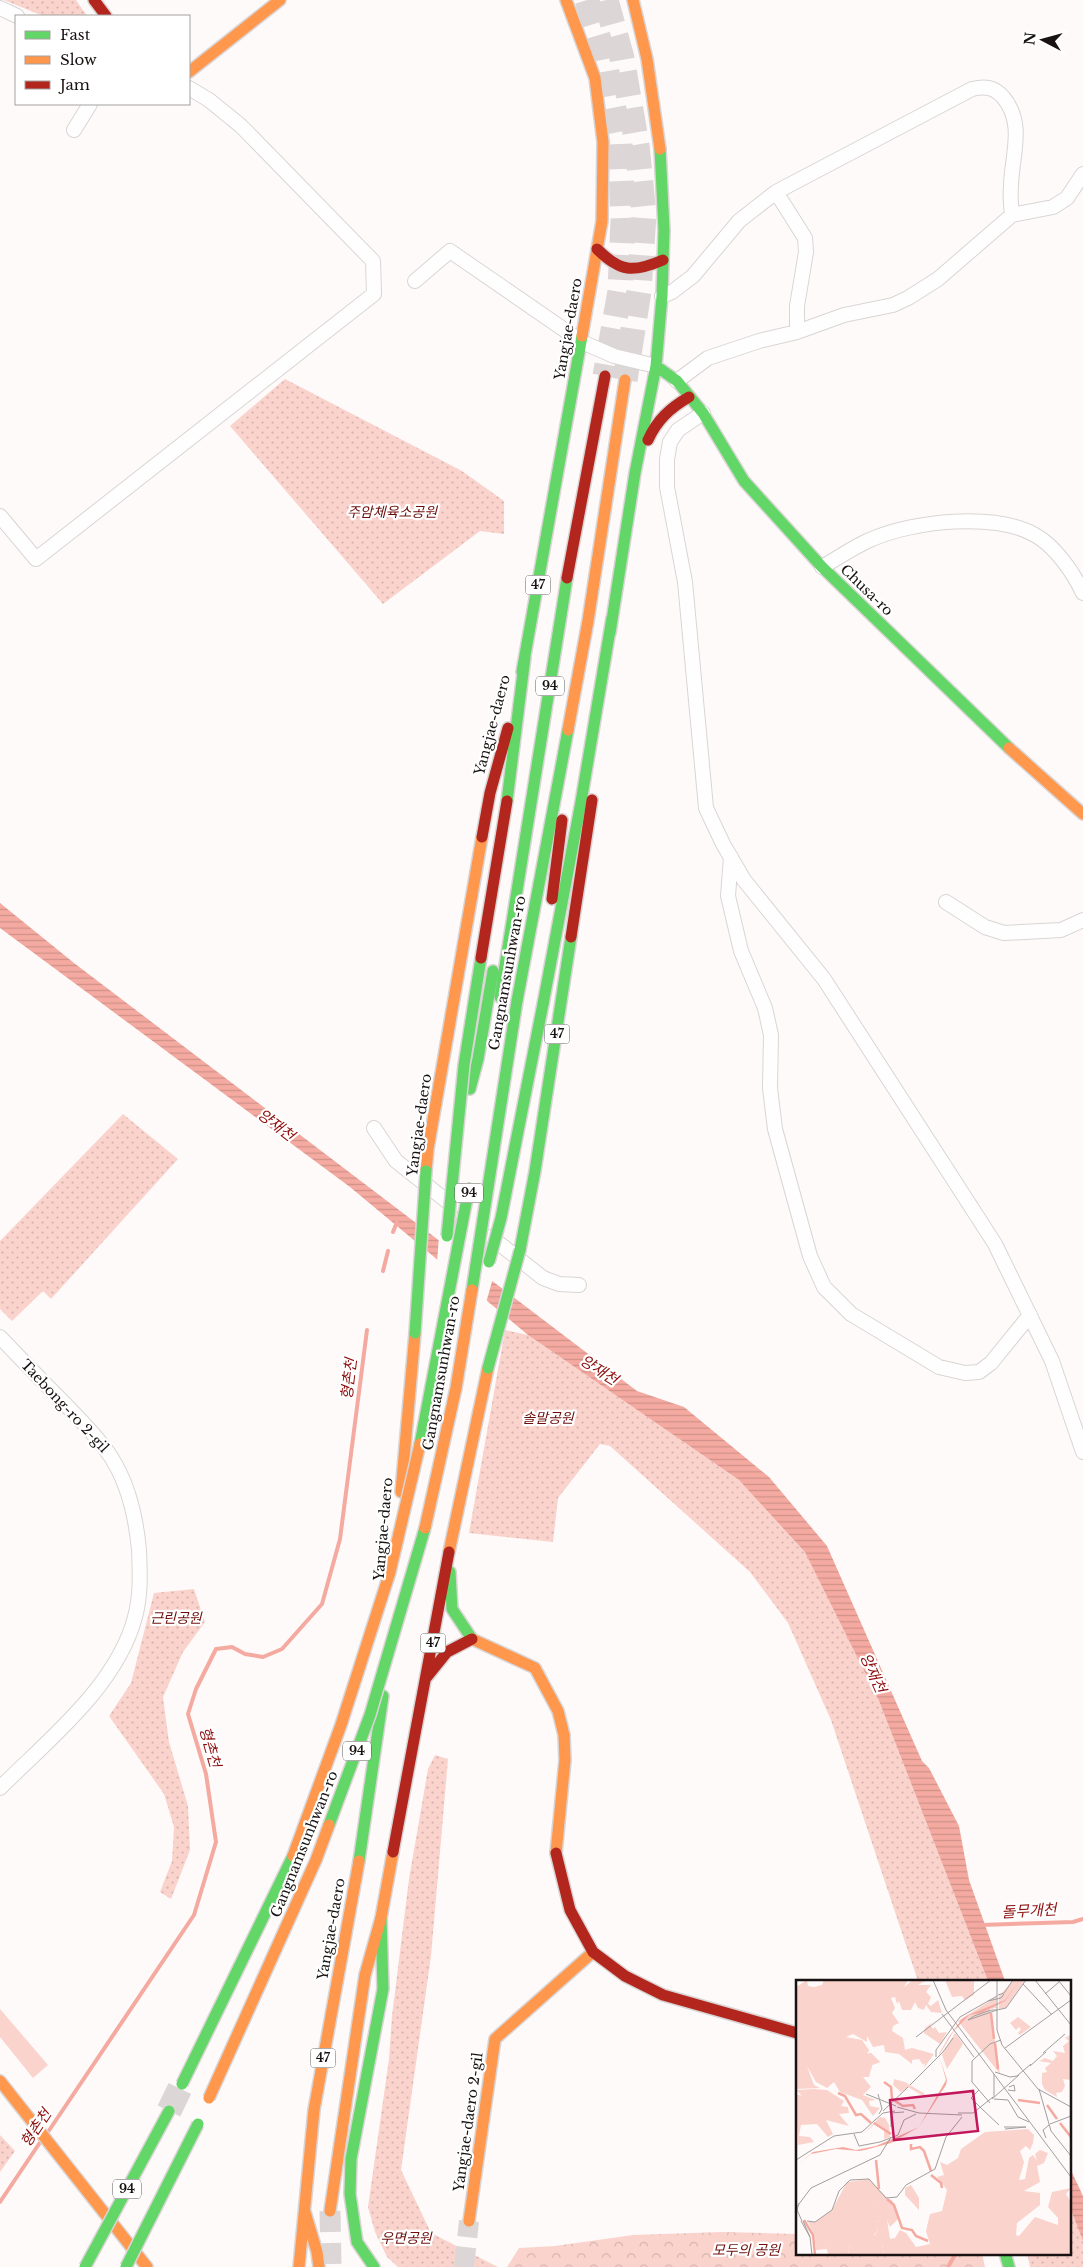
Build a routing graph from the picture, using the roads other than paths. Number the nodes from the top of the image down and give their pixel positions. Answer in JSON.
{"nodes":[{"id":1,"x":94,"y":0,"type":"edge"},
{"id":2,"x":280,"y":0,"type":"edge"},
{"id":3,"x":566,"y":0,"type":"edge"},
{"id":4,"x":633,"y":0,"type":"edge"},
{"id":5,"x":0,"y":8,"type":"edge"},
{"id":6,"x":15,"y":15,"type":"edge"},
{"id":7,"x":105,"y":15,"type":"edge"},
{"id":8,"x":190,"y":71,"type":"edge"},
{"id":9,"x":190,"y":89,"type":"edge"},
{"id":10,"x":89,"y":105,"type":"edge"},
{"id":11,"x":74,"y":130,"type":"dead end"},
{"id":12,"x":1083,"y":174,"type":"edge"},
{"id":13,"x":776,"y":192,"type":"junction"},
{"id":14,"x":1012,"y":215,"type":"junction"},
{"id":15,"x":597,"y":249,"type":"junction"},
{"id":16,"x":663,"y":260,"type":"junction"},
{"id":17,"x":415,"y":281,"type":"dead end"},
{"id":18,"x":662,"y":296,"type":"junction"},
{"id":19,"x":797,"y":332,"type":"junction"},
{"id":20,"x":582,"y":342,"type":"junction"},
{"id":21,"x":656,"y":366,"type":"junction"},
{"id":22,"x":605,"y":376,"type":"tunnel mouth"},
{"id":23,"x":625,"y":380,"type":"tunnel mouth"},
{"id":24,"x":677,"y":381,"type":"junction"},
{"id":25,"x":689,"y":397,"type":"junction"},
{"id":26,"x":703,"y":413,"type":"junction"},
{"id":27,"x":635,"y":473,"type":"junction"},
{"id":28,"x":0,"y":516,"type":"edge"},
{"id":29,"x":822,"y":567,"type":"junction"},
{"id":30,"x":568,"y":573,"type":"junction"},
{"id":31,"x":1083,"y":592,"type":"edge"},
{"id":32,"x":612,"y":618,"type":"junction"},
{"id":33,"x":588,"y":621,"type":"junction"},
{"id":34,"x":525,"y":657,"type":"junction"},
{"id":35,"x":1083,"y":814,"type":"edge"},
{"id":36,"x":731,"y":857,"type":"junction"},
{"id":37,"x":946,"y":902,"type":"dead end"},
{"id":38,"x":1083,"y":920,"type":"edge"},
{"id":39,"x":490,"y":1057,"type":"dead end"},
{"id":40,"x":374,"y":1128,"type":"dead end"},
{"id":41,"x":471,"y":1175,"type":"dead end"},
{"id":42,"x":522,"y":1237,"type":"junction"},
{"id":43,"x":579,"y":1285,"type":"dead end"},
{"id":44,"x":419,"y":1298,"type":"junction"},
{"id":45,"x":1030,"y":1315,"type":"junction"},
{"id":46,"x":0,"y":1337,"type":"edge"},
{"id":47,"x":432,"y":1388,"type":"junction"},
{"id":48,"x":456,"y":1388,"type":"junction"},
{"id":49,"x":1083,"y":1452,"type":"edge"},
{"id":50,"x":449,"y":1553,"type":"junction"},
{"id":51,"x":472,"y":1639,"type":"junction"},
{"id":52,"x":426,"y":1678,"type":"junction"},
{"id":53,"x":0,"y":1788,"type":"edge"},
{"id":54,"x":381,"y":1918,"type":"junction"},
{"id":55,"x":593,"y":1952,"type":"junction"},
{"id":56,"x":796,"y":2032,"type":"edge"},
{"id":57,"x":0,"y":2081,"type":"edge"},
{"id":58,"x":182,"y":2084,"type":"tunnel mouth"},
{"id":59,"x":209,"y":2098,"type":"dead end"},
{"id":60,"x":169,"y":2111,"type":"tunnel mouth"},
{"id":61,"x":198,"y":2124,"type":"dead end"},
{"id":62,"x":303,"y":2208,"type":"junction"},
{"id":63,"x":330,"y":2211,"type":"tunnel mouth"},
{"id":64,"x":469,"y":2221,"type":"tunnel mouth"},
{"id":65,"x":1005,"y":2254,"type":"edge"},
{"id":66,"x":1017,"y":2254,"type":"edge"},
{"id":67,"x":84,"y":2267,"type":"edge"},
{"id":68,"x":126,"y":2267,"type":"edge"},
{"id":69,"x":147,"y":2267,"type":"edge"},
{"id":70,"x":299,"y":2267,"type":"edge"},
{"id":71,"x":318,"y":2267,"type":"edge"},
{"id":72,"x":374,"y":2267,"type":"edge"},
{"id":73,"x":1009,"y":2267,"type":"edge"},
{"id":74,"x":1021,"y":2267,"type":"edge"}],
"edges":[{"from":1,"to":7,"type":"main road"},
{"from":2,"to":8,"type":"main road"},
{"from":3,"to":15,"type":"main road","name":"Yangjae-daero","number":"47"},
{"from":4,"to":16,"type":"main road","number":"47"},
{"from":5,"to":6,"type":"street"},
{"from":9,"to":28,"type":"street"},
{"from":10,"to":11,"type":"street"},
{"from":12,"to":14,"type":"street"},
{"from":13,"to":14,"type":"street"},
{"from":13,"to":18,"type":"street"},
{"from":13,"to":19,"type":"street"},
{"from":14,"to":19,"type":"street"},
{"from":15,"to":16,"type":"main road"},
{"from":15,"to":20,"type":"main road","name":"Yangjae-daero","number":"47"},
{"from":16,"to":18,"type":"main road","number":"47"},
{"from":17,"to":20,"type":"street"},
{"from":18,"to":21,"type":"main road","number":"47"},
{"from":19,"to":24,"type":"street"},
{"from":20,"to":21,"type":"street"},
{"from":20,"to":34,"type":"main road","name":"Yangjae-daero","number":"47"},
{"from":21,"to":24,"type":"main road","name":"Chusa-ro"},
{"from":21,"to":27,"type":"main road","number":"47"},
{"from":22,"to":30,"type":"main road","number":"94"},
{"from":23,"to":33,"type":"main road"},
{"from":24,"to":25,"type":"main road","name":"Chusa-ro"},
{"from":25,"to":26,"type":"main road","name":"Chusa-ro"},
{"from":25,"to":27,"type":"main road"},
{"from":26,"to":29,"type":"main road","name":"Chusa-ro"},
{"from":26,"to":36,"type":"street"},
{"from":27,"to":32,"type":"main road","number":"47"},
{"from":29,"to":31,"type":"street"},
{"from":29,"to":35,"type":"main road","name":"Chusa-ro"},
{"from":30,"to":39,"type":"main road","name":"Gangnamsunhwan-ro","number":"94"},
{"from":30,"to":44,"type":"main road","bridge":true},
{"from":32,"to":42,"type":"main road","number":"47"},
{"from":32,"to":48,"type":"main road","bridge":true},
{"from":33,"to":42,"type":"main road"},
{"from":33,"to":48,"type":"main road","name":"Gangnamsunhwan-ro","number":"94","bridge":true},
{"from":34,"to":44,"type":"main road","name":"Yangjae-daero","number":"47","bridge":true},
{"from":34,"to":47,"type":"main road","bridge":true},
{"from":36,"to":45,"type":"street"},
{"from":36,"to":45,"type":"street"},
{"from":37,"to":38,"type":"street"},
{"from":40,"to":43,"type":"street"},
{"from":41,"to":47,"type":"main road","name":"Gangnamsunhwan-ro","number":"94","bridge":true},
{"from":42,"to":50,"type":"main road","number":"47","bridge":true},
{"from":44,"to":62,"type":"main road","name":"Yangjae-daero","number":"47","bridge":true},
{"from":45,"to":49,"type":"street"},
{"from":46,"to":53,"type":"street","name":"Taebong-ro 2-gil"},
{"from":47,"to":58,"type":"main road","name":"Gangnamsunhwan-ro","number":"94","bridge":true},
{"from":48,"to":59,"type":"main road","name":"Gangnamsunhwan-ro","number":"94","bridge":true},
{"from":50,"to":51,"type":"main road"},
{"from":50,"to":52,"type":"main road","number":"47"},
{"from":51,"to":52,"type":"main road"},
{"from":51,"to":55,"type":"main road"},
{"from":52,"to":54,"type":"main road","number":"47"},
{"from":54,"to":63,"type":"main road","number":"47"},
{"from":54,"to":72,"type":"main road"},
{"from":55,"to":56,"type":"main road"},
{"from":55,"to":64,"type":"main road","name":"Yangjae-daero 2-gil"},
{"from":57,"to":69,"type":"main road"},
{"from":60,"to":67,"type":"main road","number":"94","bridge":true},
{"from":61,"to":68,"type":"main road","number":"94","bridge":true},
{"from":62,"to":70,"type":"main road","name":"Yangjae-daero","number":"47"},
{"from":62,"to":71,"type":"main road"},
{"from":65,"to":73,"type":"main road"},
{"from":66,"to":74,"type":"main road"}]}
